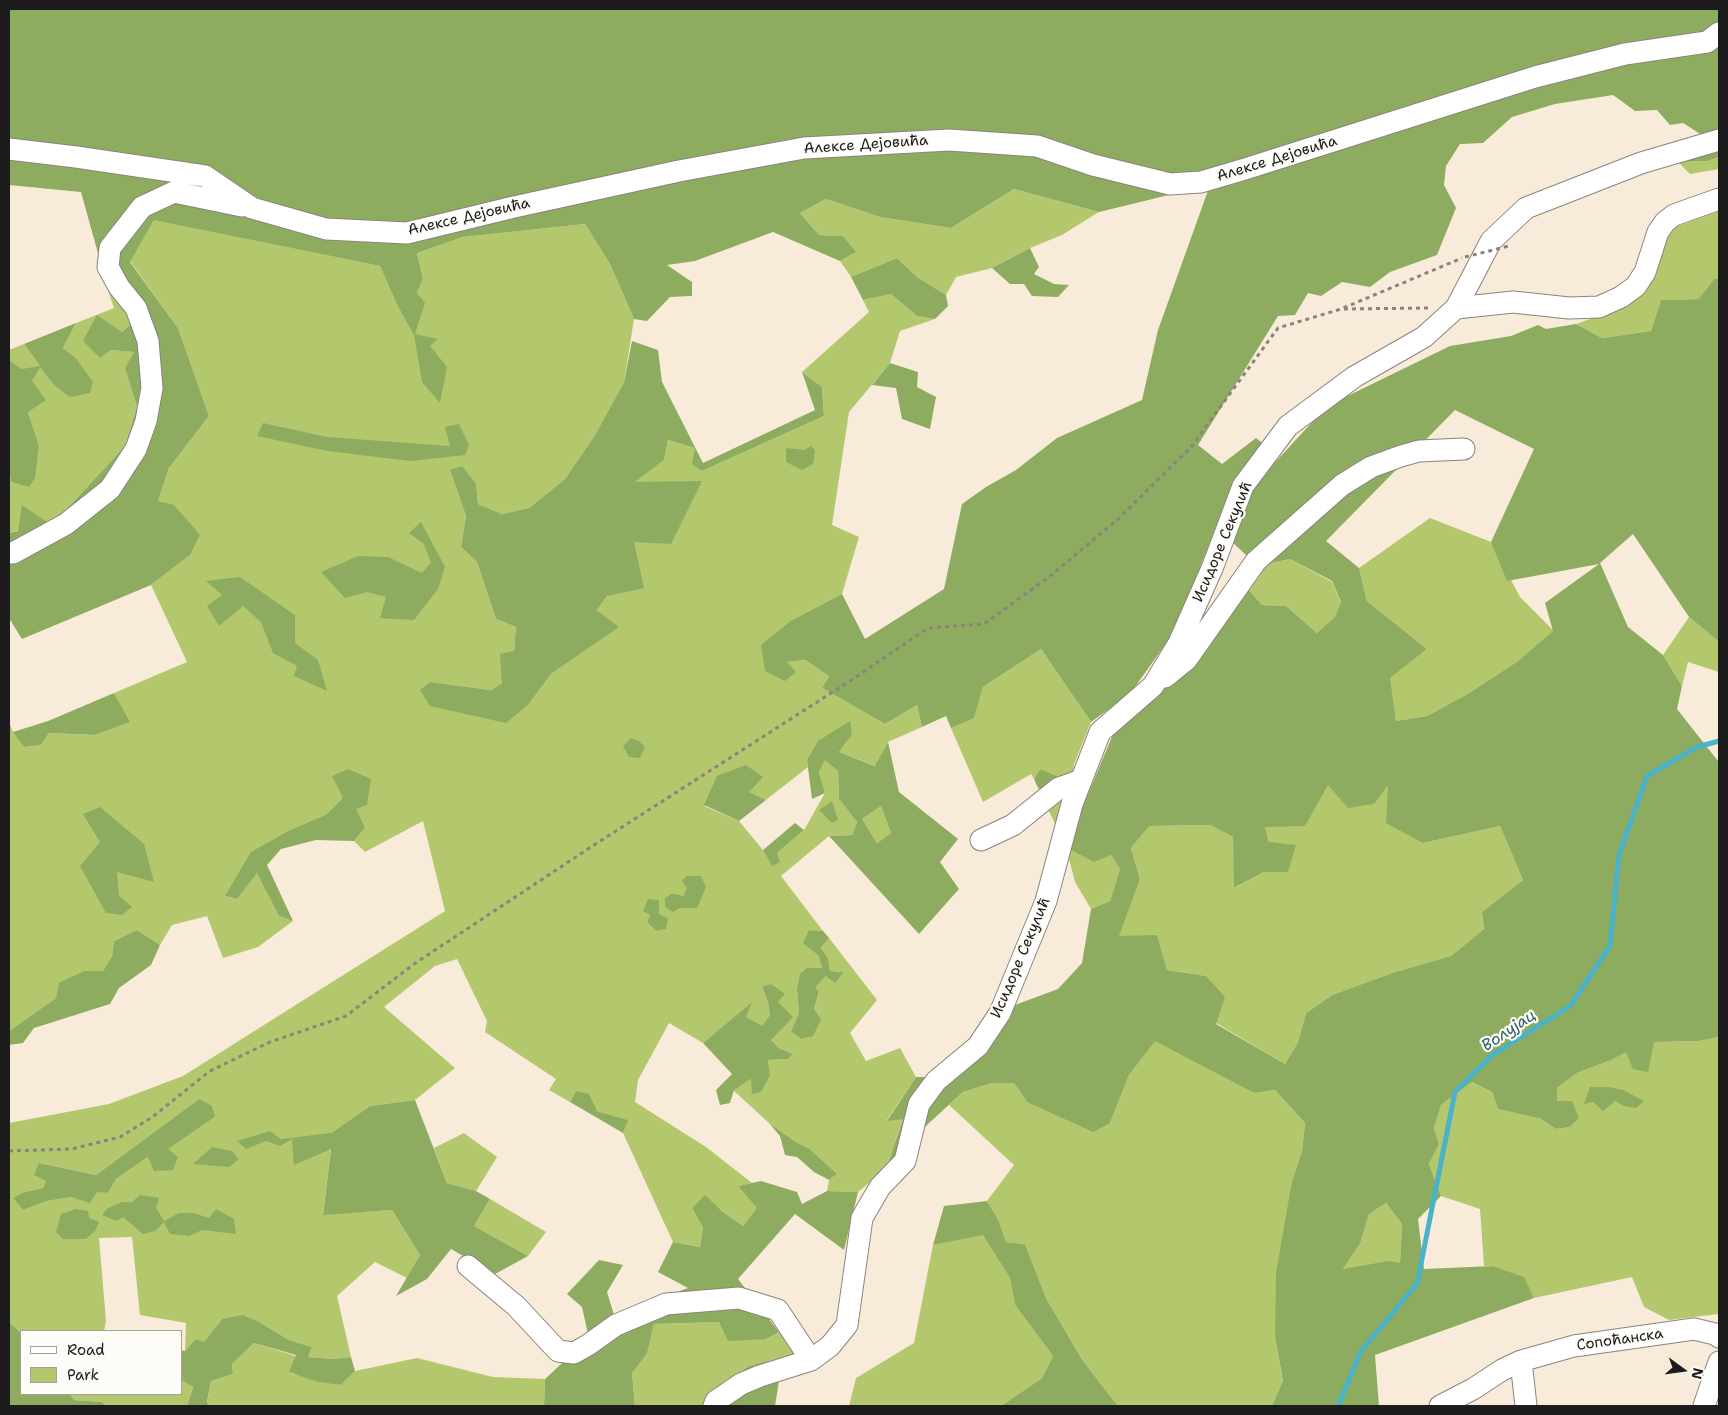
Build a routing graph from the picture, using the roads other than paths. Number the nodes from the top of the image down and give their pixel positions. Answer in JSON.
{"nodes":[{"id":1,"x":1719,"y":33,"type":"edge"},
{"id":2,"x":1719,"y":140,"type":"edge"},
{"id":3,"x":9,"y":149,"type":"edge"},
{"id":4,"x":1719,"y":199,"type":"edge"},
{"id":5,"x":252,"y":208,"type":"junction"},
{"id":6,"x":1456,"y":308,"type":"junction"},
{"id":7,"x":1464,"y":449,"type":"dead end"},
{"id":8,"x":9,"y":553,"type":"edge"},
{"id":9,"x":1153,"y":686,"type":"junction"},
{"id":10,"x":1081,"y":780,"type":"junction"},
{"id":11,"x":981,"y":840,"type":"dead end"},
{"id":12,"x":468,"y":1266,"type":"dead end"},
{"id":13,"x":1719,"y":1337,"type":"edge"},
{"id":14,"x":811,"y":1360,"type":"junction"},
{"id":15,"x":1521,"y":1361,"type":"junction"},
{"id":16,"x":1719,"y":1362,"type":"edge"},
{"id":17,"x":1527,"y":1403,"type":"edge"},
{"id":18,"x":714,"y":1406,"type":"edge"},
{"id":19,"x":1440,"y":1406,"type":"edge"},
{"id":20,"x":1704,"y":1406,"type":"edge"}],
"edges":[{"from":1,"to":5,"type":"street","name":"Алексе Дејовића"},
{"from":2,"to":6,"type":"street"},
{"from":3,"to":5,"type":"street","name":"Алексе Дејовића"},
{"from":4,"to":6,"type":"street"},
{"from":5,"to":8,"type":"street"},
{"from":6,"to":9,"type":"street","name":"Исидоре Секулић"},
{"from":7,"to":9,"type":"street","name":"Исидоре Секулић"},
{"from":9,"to":10,"type":"street","name":"Исидоре Секулић"},
{"from":10,"to":11,"type":"street"},
{"from":10,"to":14,"type":"street","name":"Исидоре Секулић"},
{"from":12,"to":14,"type":"street"},
{"from":13,"to":15,"type":"street","name":"Сопоћанска"},
{"from":14,"to":18,"type":"street","name":"Исидоре Секулић"},
{"from":15,"to":17,"type":"street"},
{"from":15,"to":19,"type":"street","name":"Сопоћанска"},
{"from":16,"to":20,"type":"street"}]}
